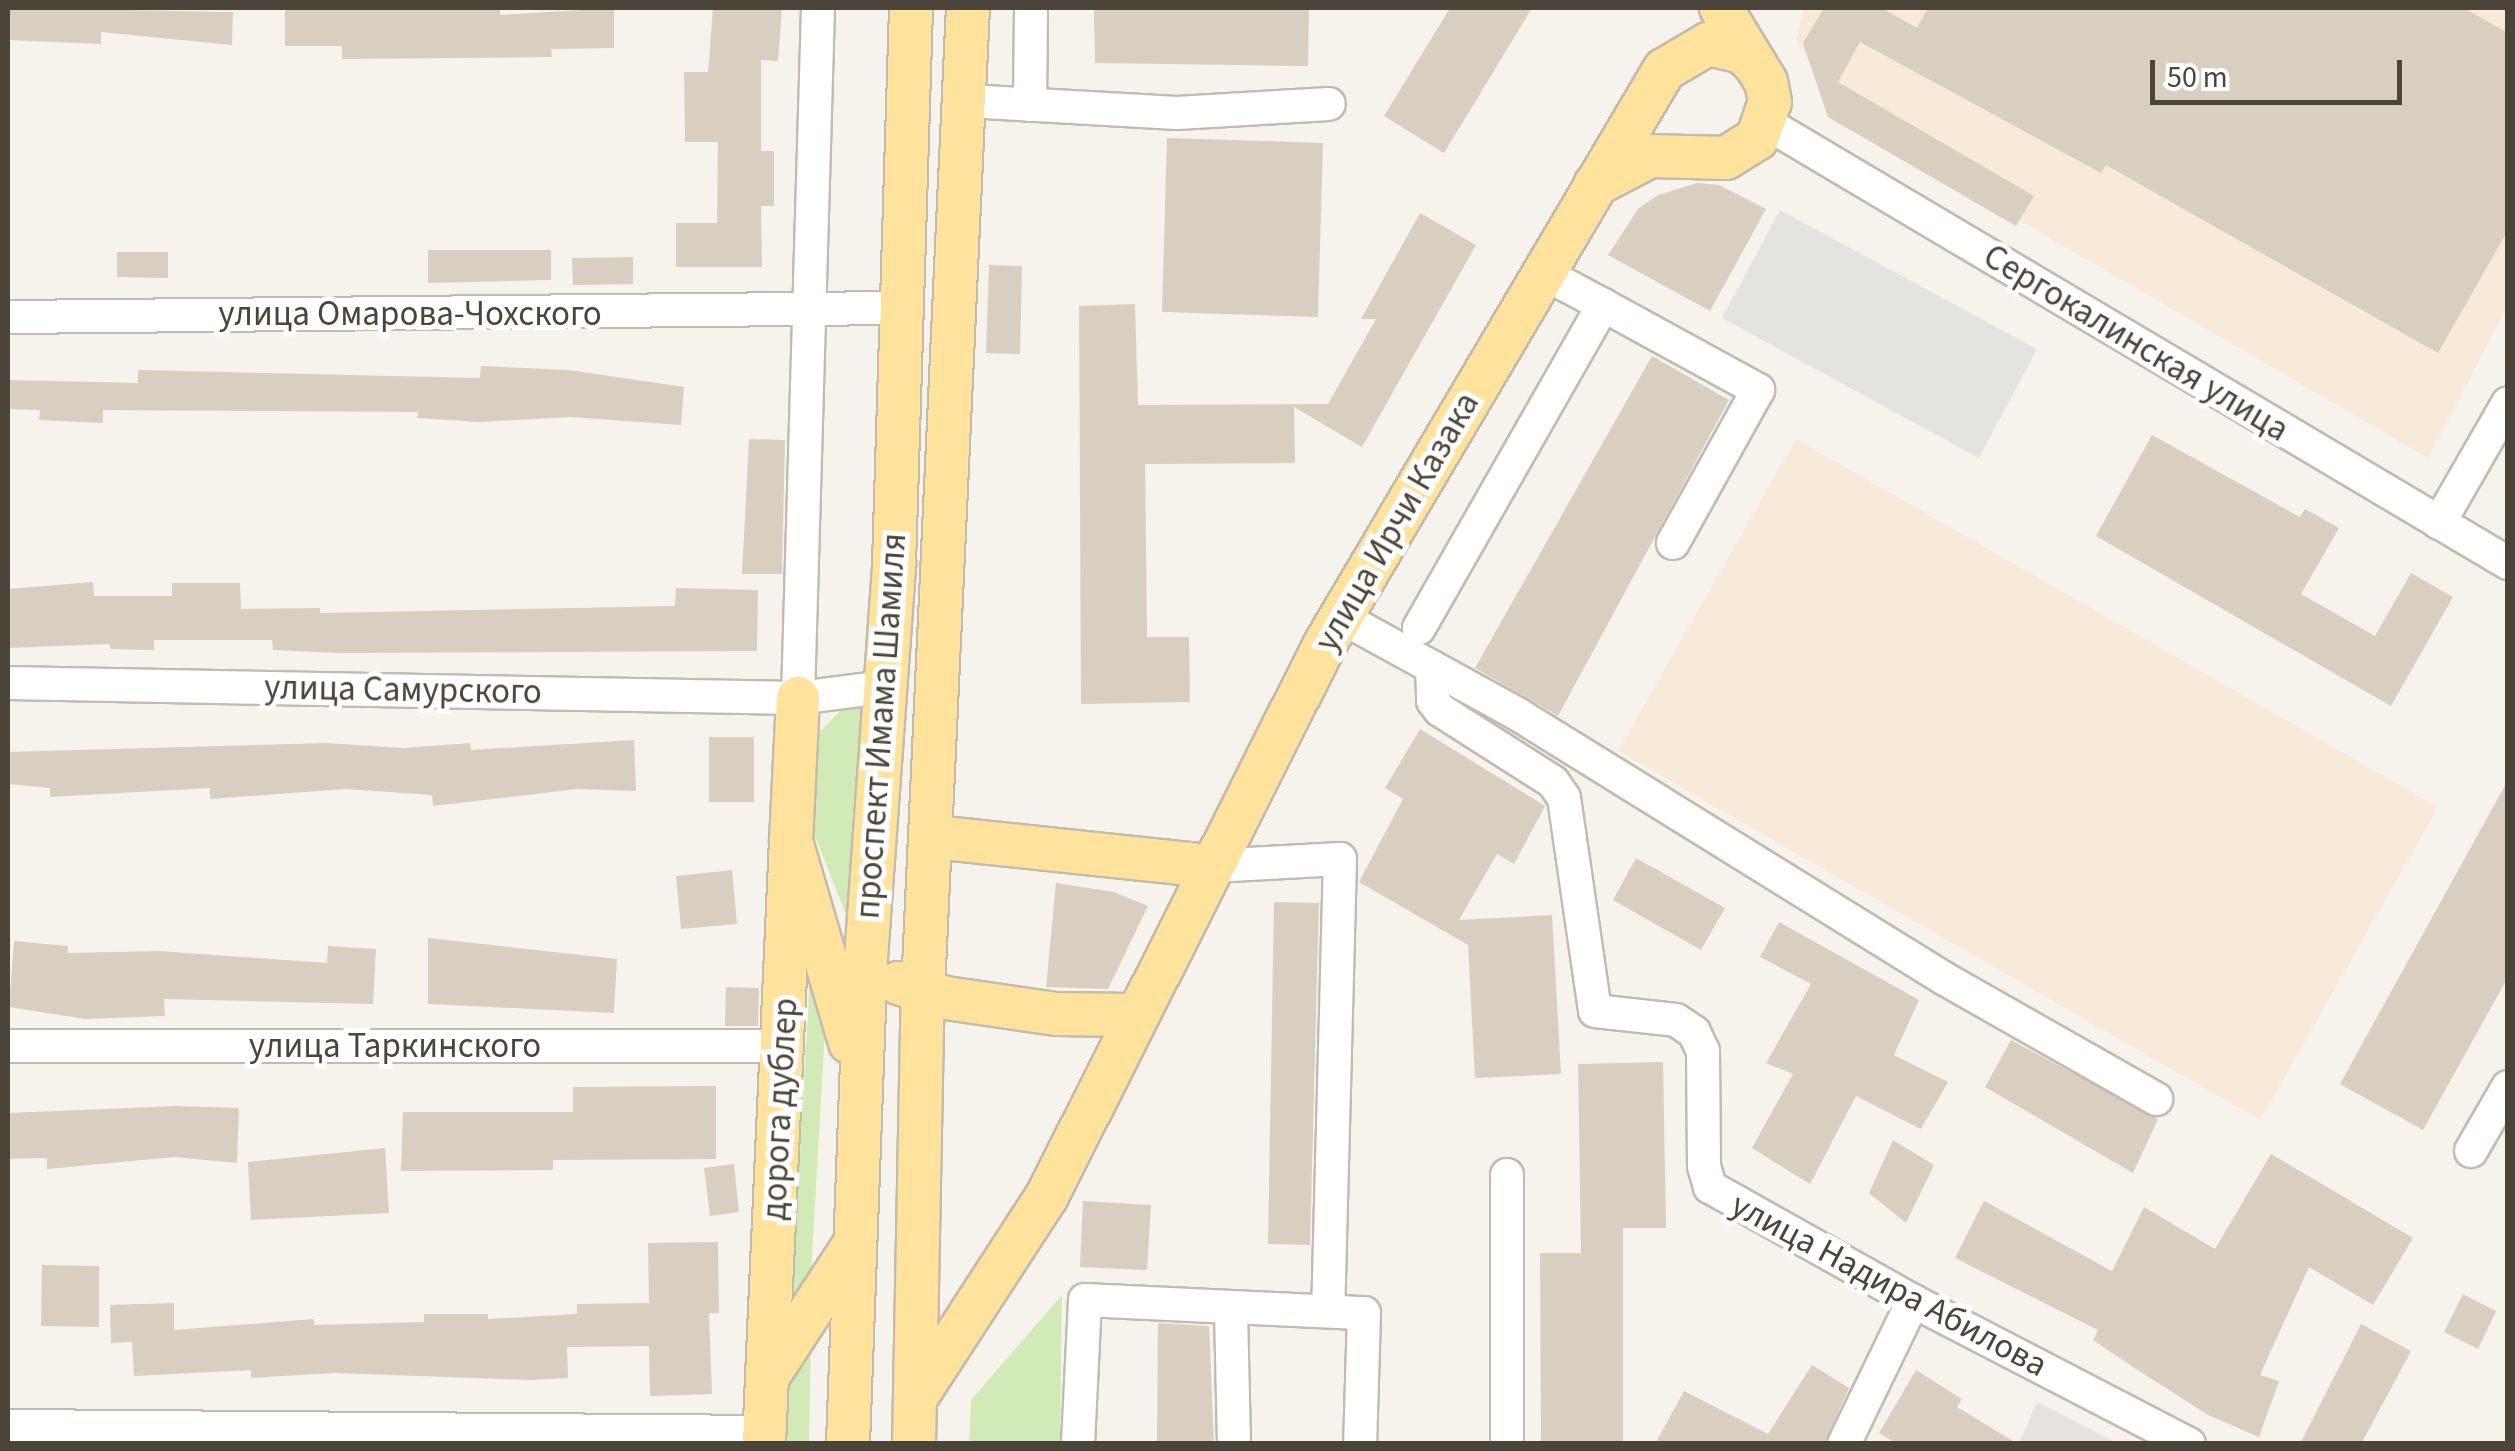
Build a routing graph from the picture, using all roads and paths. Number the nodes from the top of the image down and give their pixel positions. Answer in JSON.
{"nodes":[{"id":1,"x":818,"y":8,"type":"edge"},
{"id":2,"x":911,"y":8,"type":"edge"},
{"id":3,"x":968,"y":8,"type":"edge"},
{"id":4,"x":1031,"y":8,"type":"edge"},
{"id":5,"x":1697,"y":8,"type":"edge"},
{"id":6,"x":1721,"y":8,"type":"edge"},
{"id":7,"x":1755,"y":64,"type":"junction"},
{"id":8,"x":1664,"y":70,"type":"junction"},
{"id":9,"x":966,"y":101,"type":"junction"},
{"id":10,"x":1328,"y":104,"type":"dead end"},
{"id":11,"x":1030,"y":105,"type":"junction"},
{"id":12,"x":1766,"y":123,"type":"junction"},
{"id":13,"x":1691,"y":156,"type":"junction"},
{"id":14,"x":1594,"y":186,"type":"junction"},
{"id":15,"x":1543,"y":272,"type":"junction"},
{"id":16,"x":1604,"y":306,"type":"junction"},
{"id":17,"x":900,"y":308,"type":"junction"},
{"id":18,"x":813,"y":311,"type":"junction"},
{"id":19,"x":8,"y":317,"type":"edge"},
{"id":20,"x":2508,"y":403,"type":"edge"},
{"id":21,"x":2439,"y":524,"type":"junction"},
{"id":22,"x":1674,"y":542,"type":"dead end"},
{"id":23,"x":2508,"y":563,"type":"edge"},
{"id":24,"x":1341,"y":617,"type":"junction"},
{"id":25,"x":1420,"y":628,"type":"dead end"},
{"id":26,"x":1432,"y":667,"type":"junction"},
{"id":27,"x":8,"y":683,"type":"edge"},
{"id":28,"x":885,"y":687,"type":"junction"},
{"id":29,"x":798,"y":698,"type":"junction"},
{"id":30,"x":934,"y":837,"type":"junction"},
{"id":31,"x":792,"y":841,"type":"junction"},
{"id":32,"x":1212,"y":866,"type":"junction"},
{"id":33,"x":864,"y":972,"type":"junction"},
{"id":34,"x":924,"y":990,"type":"junction"},
{"id":35,"x":1134,"y":1015,"type":"junction"},
{"id":36,"x":8,"y":1046,"type":"edge"},
{"id":37,"x":783,"y":1046,"type":"junction"},
{"id":38,"x":862,"y":1082,"type":"junction"},
{"id":39,"x":2508,"y":1087,"type":"edge"},
{"id":40,"x":2156,"y":1099,"type":"dead end"},
{"id":41,"x":2471,"y":1151,"type":"dead end"},
{"id":42,"x":1506,"y":1175,"type":"dead end"},
{"id":43,"x":853,"y":1246,"type":"junction"},
{"id":44,"x":1913,"y":1301,"type":"junction"},
{"id":45,"x":1328,"y":1310,"type":"junction"},
{"id":46,"x":1231,"y":1311,"type":"junction"},
{"id":47,"x":768,"y":1377,"type":"junction"},
{"id":48,"x":917,"y":1396,"type":"junction"},
{"id":49,"x":8,"y":1426,"type":"edge"},
{"id":50,"x":765,"y":1438,"type":"edge"},
{"id":51,"x":848,"y":1444,"type":"edge"},
{"id":52,"x":914,"y":1444,"type":"edge"},
{"id":53,"x":1078,"y":1444,"type":"edge"},
{"id":54,"x":1234,"y":1444,"type":"edge"},
{"id":55,"x":1360,"y":1444,"type":"edge"},
{"id":56,"x":1507,"y":1444,"type":"edge"},
{"id":57,"x":1844,"y":1444,"type":"edge"},
{"id":58,"x":2189,"y":1444,"type":"edge"}],
"edges":[{"from":1,"to":18,"type":"street"},
{"from":2,"to":17,"type":"main road","name":"проспект Имама Шамиля"},
{"from":3,"to":9,"type":"main road","name":"проспект Имама Шамиля"},
{"from":4,"to":11,"type":"street"},
{"from":5,"to":8,"type":"main road"},
{"from":6,"to":7,"type":"main road"},
{"from":7,"to":8,"type":"main road"},
{"from":7,"to":12,"type":"main road"},
{"from":8,"to":13,"type":"main road"},
{"from":8,"to":14,"type":"main road","name":"улица Ирчи Казака"},
{"from":9,"to":11,"type":"street"},
{"from":9,"to":30,"type":"main road","name":"проспект Имама Шамиля"},
{"from":10,"to":11,"type":"street"},
{"from":12,"to":13,"type":"main road"},
{"from":12,"to":21,"type":"street","name":"Сергокалинская улица"},
{"from":13,"to":14,"type":"main road"},
{"from":14,"to":15,"type":"main road","name":"улица Ирчи Казака"},
{"from":15,"to":16,"type":"street"},
{"from":15,"to":24,"type":"main road","name":"улица Ирчи Казака"},
{"from":16,"to":22,"type":"street"},
{"from":16,"to":25,"type":"street"},
{"from":17,"to":18,"type":"street","name":"улица Омарова-Чохского"},
{"from":17,"to":28,"type":"main road","name":"проспект Имама Шамиля"},
{"from":18,"to":19,"type":"street","name":"улица Омарова-Чохского"},
{"from":18,"to":29,"type":"street"},
{"from":20,"to":21,"type":"street"},
{"from":21,"to":23,"type":"street","name":"Сергокалинская улица"},
{"from":24,"to":26,"type":"street"},
{"from":24,"to":32,"type":"main road","name":"улица Ирчи Казака"},
{"from":26,"to":40,"type":"street"},
{"from":26,"to":44,"type":"street","name":"улица Надира Абилова"},
{"from":27,"to":29,"type":"street","name":"улица Самурского"},
{"from":28,"to":29,"type":"street","name":"улица Самурского"},
{"from":28,"to":33,"type":"main road","name":"проспект Имама Шамиля"},
{"from":29,"to":31,"type":"main road","name":"дорога дублер"},
{"from":30,"to":32,"type":"main road"},
{"from":30,"to":34,"type":"main road","name":"проспект Имама Шамиля"},
{"from":31,"to":37,"type":"main road","name":"дорога дублер"},
{"from":31,"to":38,"type":"main road"},
{"from":32,"to":35,"type":"main road","name":"улица Ирчи Казака"},
{"from":32,"to":45,"type":"street"},
{"from":33,"to":34,"type":"main road"},
{"from":33,"to":38,"type":"main road","name":"проспект Имама Шамиля"},
{"from":34,"to":35,"type":"main road"},
{"from":34,"to":48,"type":"main road","name":"проспект Имама Шамиля"},
{"from":35,"to":48,"type":"main road","name":"улица Ирчи Казака"},
{"from":36,"to":37,"type":"street","name":"улица Таркинского"},
{"from":37,"to":47,"type":"main road","name":"дорога дублер"},
{"from":38,"to":43,"type":"main road","name":"проспект Имама Шамиля"},
{"from":39,"to":41,"type":"street"},
{"from":42,"to":56,"type":"street"},
{"from":43,"to":47,"type":"main road"},
{"from":43,"to":51,"type":"main road","name":"проспект Имама Шамиля"},
{"from":44,"to":57,"type":"street"},
{"from":44,"to":58,"type":"street","name":"улица Надира Абилова"},
{"from":45,"to":46,"type":"street"},
{"from":45,"to":55,"type":"street"},
{"from":46,"to":53,"type":"street"},
{"from":46,"to":54,"type":"street"},
{"from":47,"to":50,"type":"main road"},
{"from":48,"to":52,"type":"main road","name":"проспект Имама Шамиля"},
{"from":49,"to":50,"type":"street"}]}
